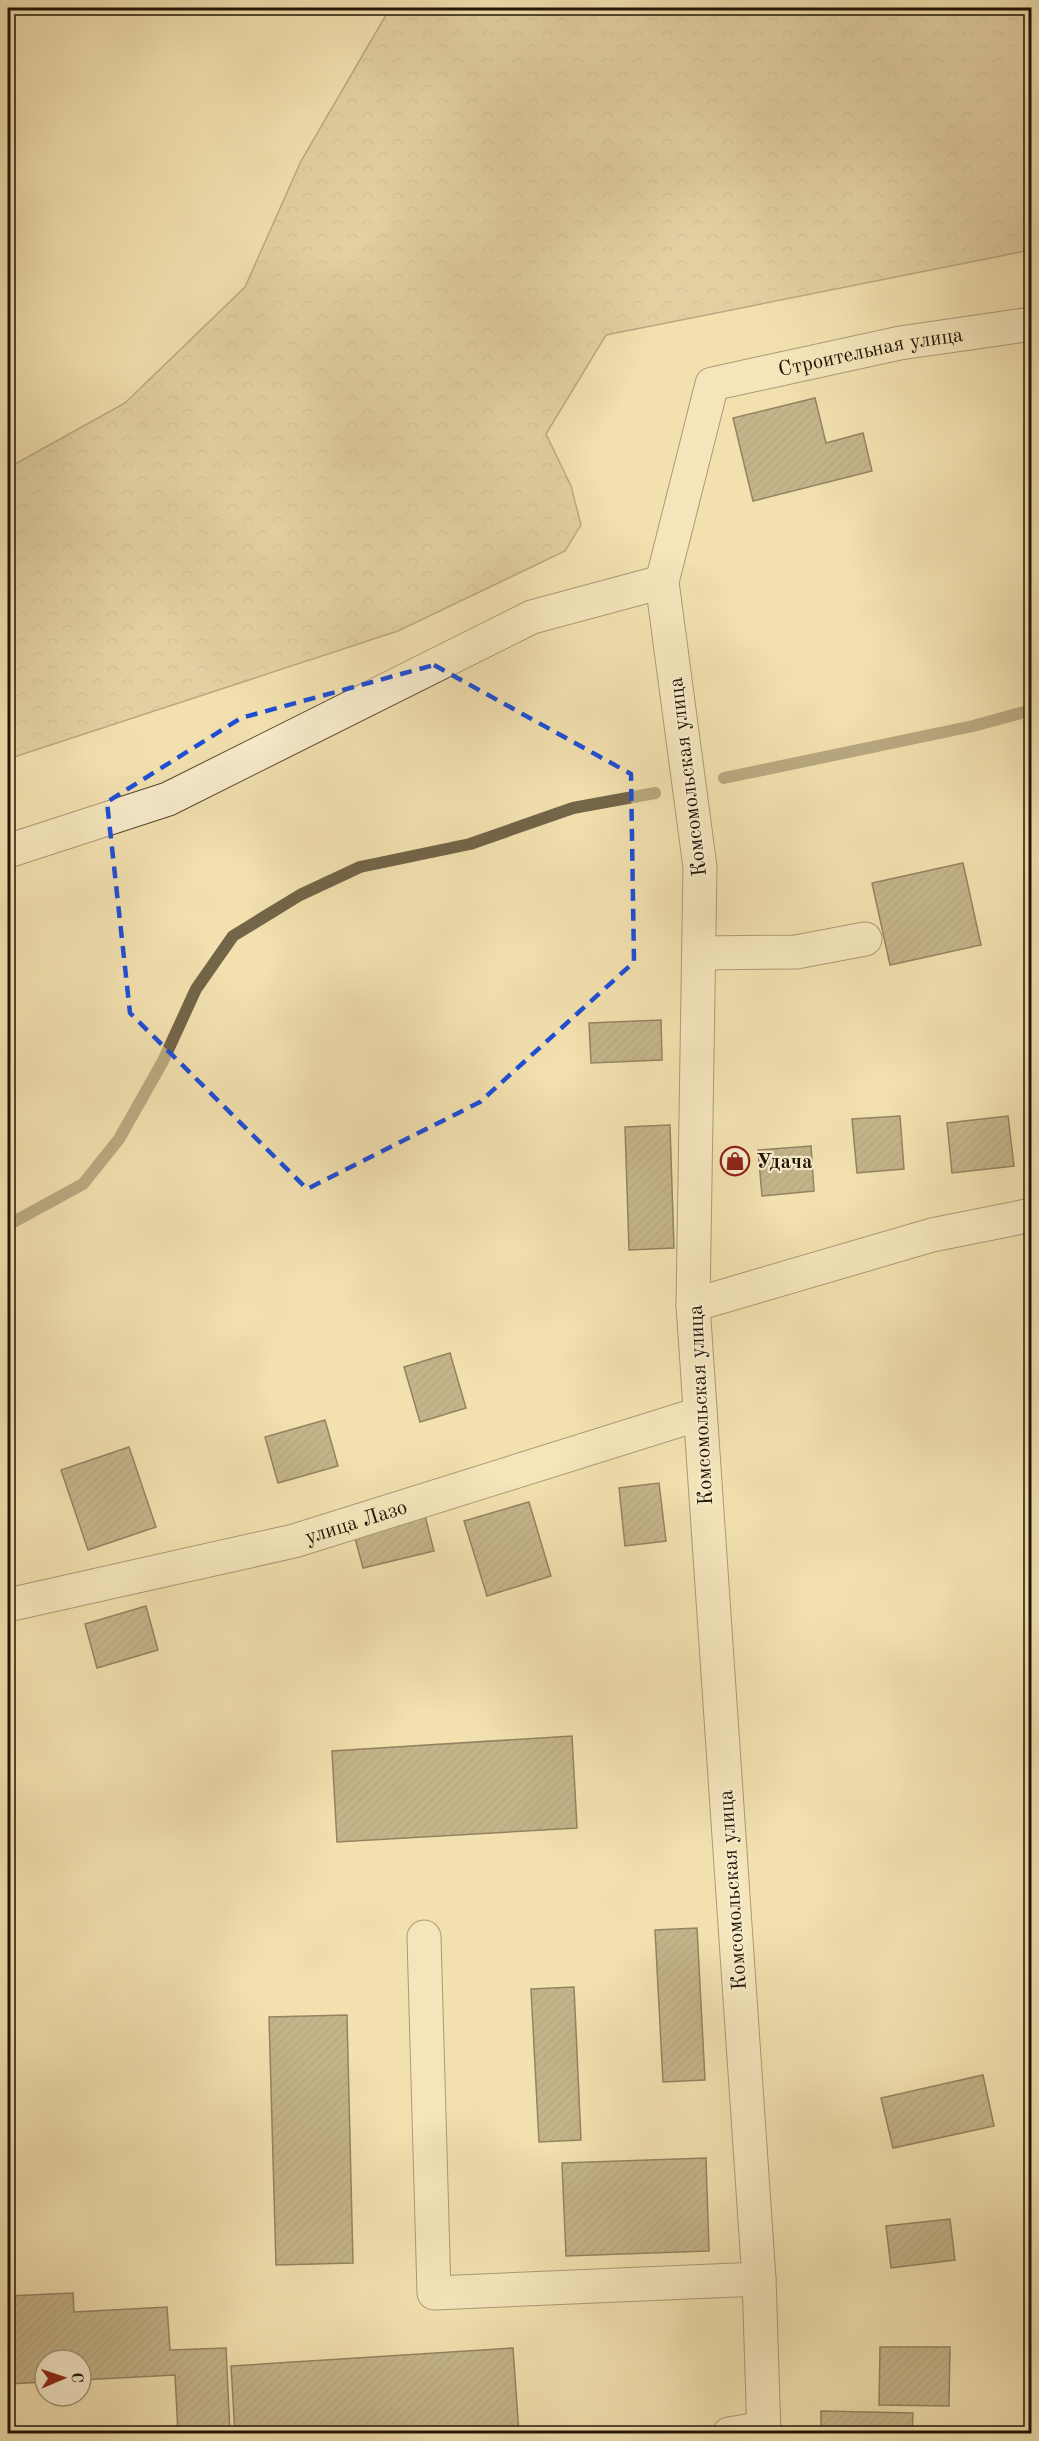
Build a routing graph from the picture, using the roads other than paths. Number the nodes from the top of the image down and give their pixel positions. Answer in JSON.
{"nodes":[{"id":1,"x":1032,"y":324,"type":"edge"},
{"id":2,"x":712,"y":384,"type":"joint"},
{"id":3,"x":662,"y":582,"type":"junction"},
{"id":4,"x":8,"y":850,"type":"edge"},
{"id":5,"x":865,"y":939,"type":"dead end"},
{"id":6,"x":699,"y":953,"type":"junction"},
{"id":7,"x":1032,"y":1215,"type":"edge"},
{"id":8,"x":693,"y":1305,"type":"junction"},
{"id":9,"x":699,"y":1414,"type":"junction"},
{"id":10,"x":8,"y":1605,"type":"edge"},
{"id":11,"x":424,"y":1937,"type":"dead end"},
{"id":12,"x":759,"y":2279,"type":"junction"},
{"id":13,"x":764,"y":2431,"type":"edge"},
{"id":14,"x":729,"y":2433,"type":"edge"}],
"edges":[{"from":1,"to":2,"type":"street","name":"Строительная улица"},
{"from":2,"to":3,"type":"street","name":"Комсомольская улица"},
{"from":3,"to":4,"type":"street"},
{"from":3,"to":6,"type":"street","name":"Комсомольская улица"},
{"from":5,"to":6,"type":"street"},
{"from":6,"to":8,"type":"street","name":"Комсомольская улица"},
{"from":7,"to":8,"type":"street"},
{"from":8,"to":9,"type":"street","name":"Комсомольская улица"},
{"from":9,"to":10,"type":"street","name":"улица Лазо"},
{"from":9,"to":12,"type":"street","name":"Комсомольская улица"},
{"from":11,"to":12,"type":"street"},
{"from":12,"to":13,"type":"street","name":"Комсомольская улица"},
{"from":13,"to":14,"type":"street"}]}
